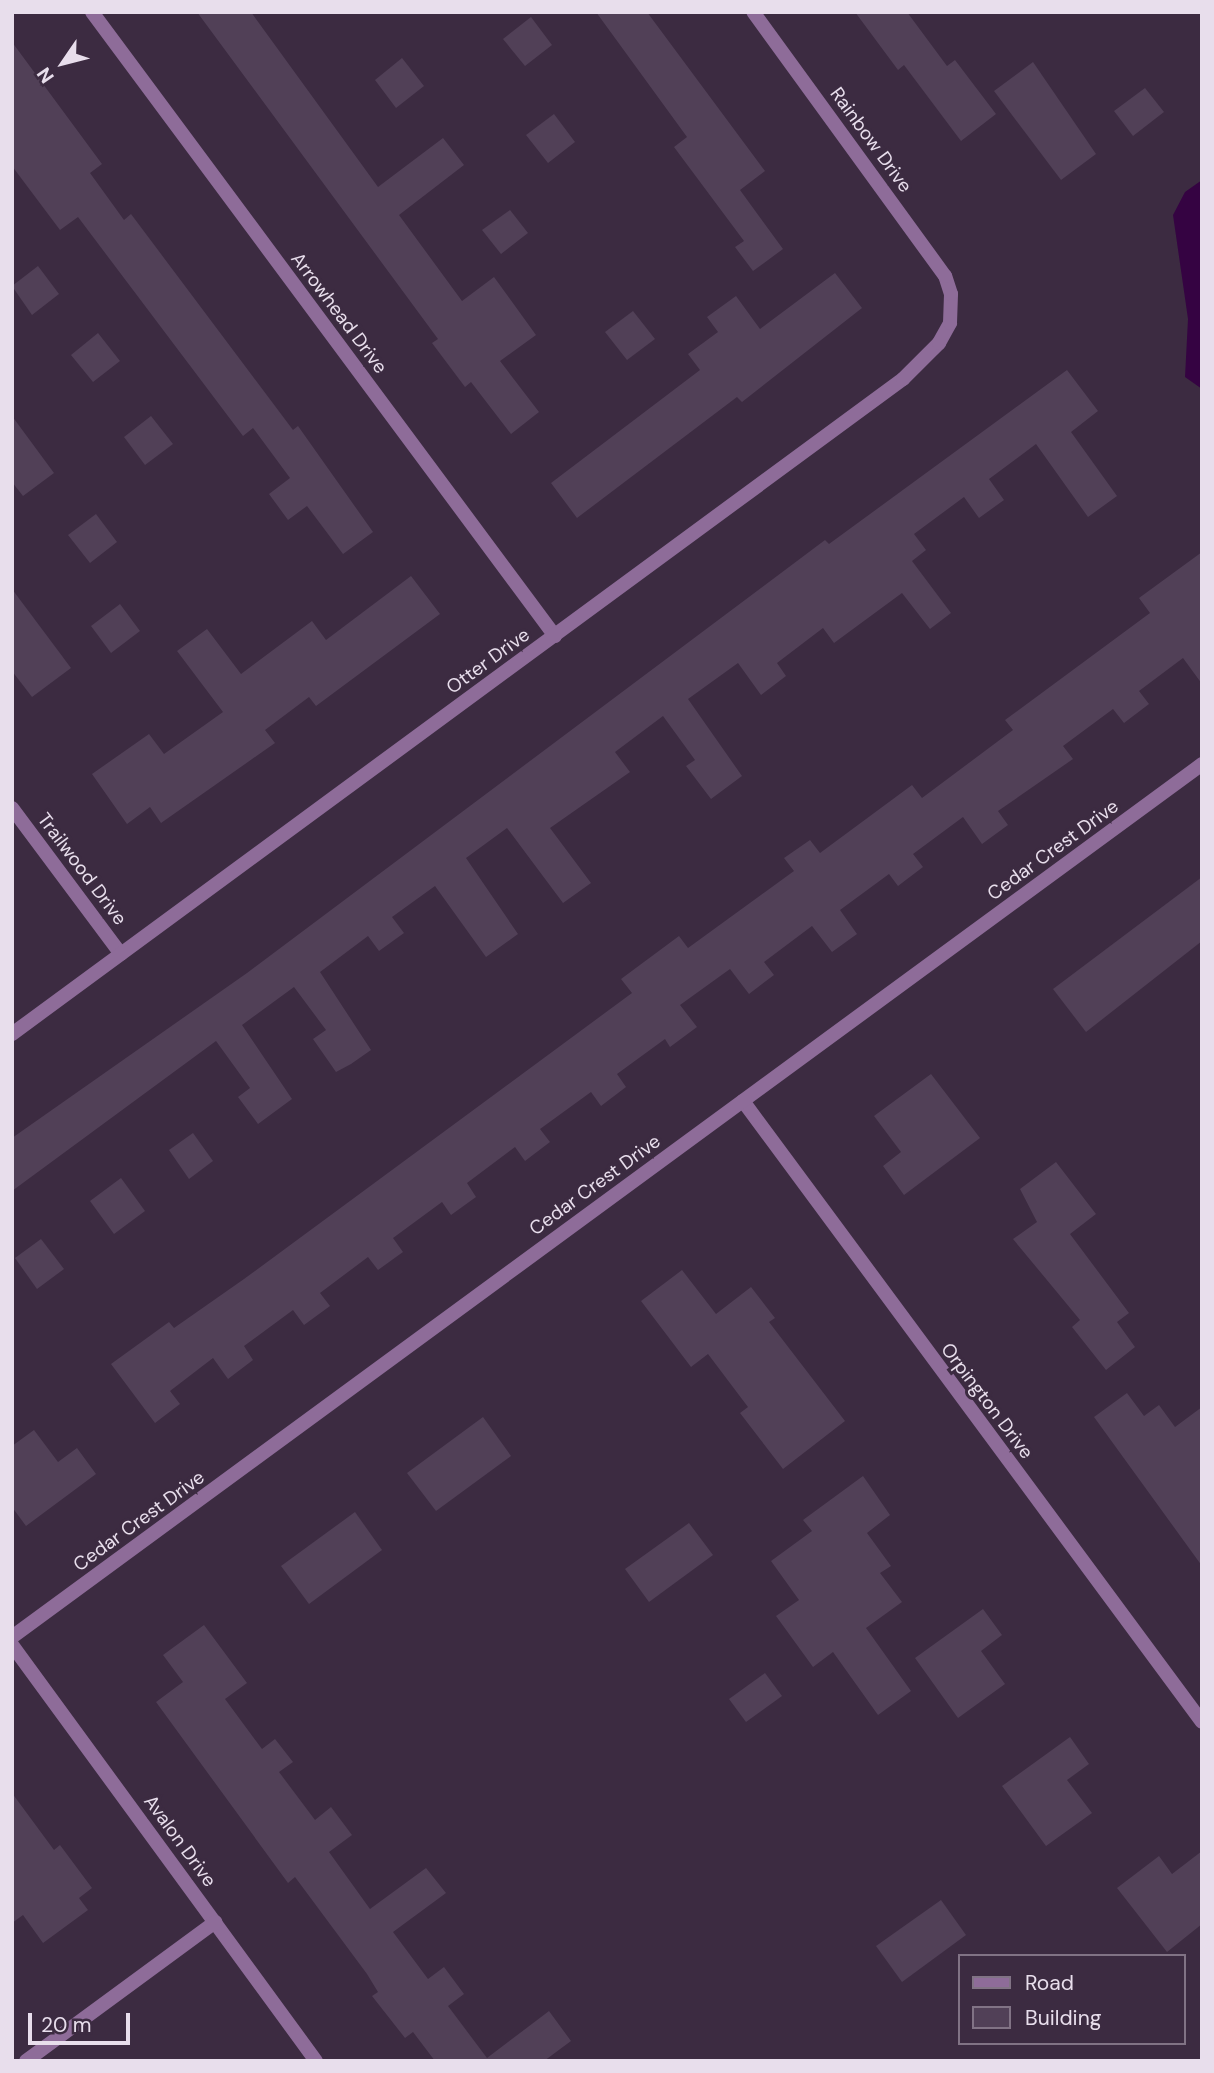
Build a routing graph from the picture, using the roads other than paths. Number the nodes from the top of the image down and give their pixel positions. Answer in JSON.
{"nodes":[{"id":1,"x":92,"y":12,"type":"edge"},
{"id":2,"x":753,"y":12,"type":"edge"},
{"id":3,"x":951,"y":294,"type":"joint"},
{"id":4,"x":555,"y":636,"type":"junction"},
{"id":5,"x":1202,"y":764,"type":"edge"},
{"id":6,"x":12,"y":808,"type":"edge"},
{"id":7,"x":121,"y":954,"type":"junction"},
{"id":8,"x":12,"y":1034,"type":"edge"},
{"id":9,"x":743,"y":1101,"type":"junction"},
{"id":10,"x":12,"y":1637,"type":"edge"},
{"id":11,"x":12,"y":1645,"type":"edge"},
{"id":12,"x":1202,"y":1722,"type":"edge"},
{"id":13,"x":215,"y":1922,"type":"junction"},
{"id":14,"x":26,"y":2061,"type":"edge"},
{"id":15,"x":316,"y":2061,"type":"edge"}],
"edges":[{"from":1,"to":4,"type":"street","name":"Arrowhead Drive"},
{"from":2,"to":3,"type":"street","name":"Rainbow Drive"},
{"from":3,"to":4,"type":"street","name":"Otter Drive"},
{"from":4,"to":7,"type":"street","name":"Otter Drive"},
{"from":5,"to":9,"type":"street","name":"Cedar Crest Drive"},
{"from":6,"to":7,"type":"street","name":"Trailwood Drive"},
{"from":7,"to":8,"type":"street","name":"Otter Drive"},
{"from":9,"to":10,"type":"street","name":"Cedar Crest Drive"},
{"from":9,"to":12,"type":"street","name":"Orpington Drive"},
{"from":11,"to":13,"type":"street","name":"Avalon Drive"},
{"from":13,"to":14,"type":"street"},
{"from":13,"to":15,"type":"street","name":"Avalon Drive"}]}
